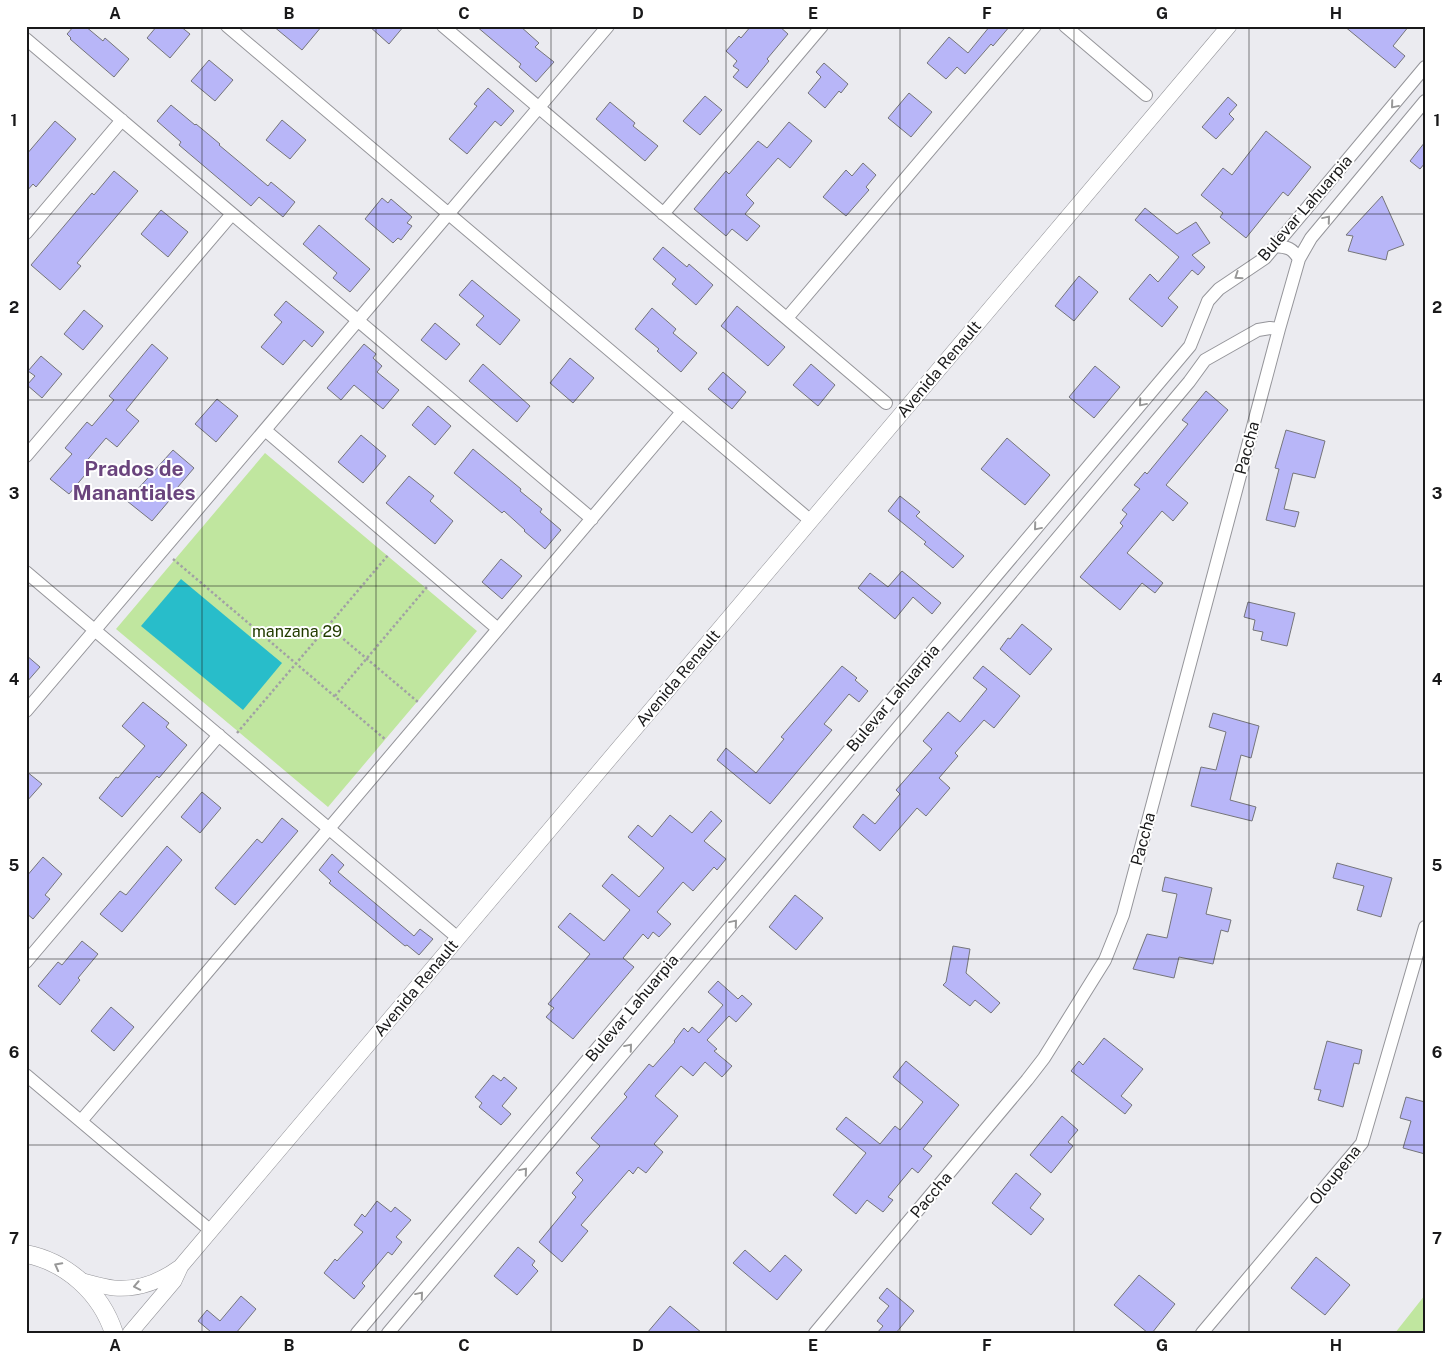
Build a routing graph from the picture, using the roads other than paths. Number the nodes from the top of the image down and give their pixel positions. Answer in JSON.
{"nodes":[{"id":1,"x":227,"y":26,"type":"edge"},
{"id":2,"x":443,"y":26,"type":"edge"},
{"id":3,"x":608,"y":26,"type":"edge"},
{"id":4,"x":822,"y":26,"type":"edge"},
{"id":5,"x":1035,"y":26,"type":"edge"},
{"id":6,"x":1065,"y":26,"type":"edge"},
{"id":7,"x":1229,"y":26,"type":"edge"},
{"id":8,"x":26,"y":39,"type":"edge"},
{"id":9,"x":1425,"y":67,"type":"edge"},
{"id":10,"x":1146,"y":95,"type":"dead end"},
{"id":11,"x":1425,"y":101,"type":"edge"},
{"id":12,"x":539,"y":108,"type":"junction"},
{"id":13,"x":122,"y":120,"type":"junction"},
{"id":14,"x":232,"y":214,"type":"junction"},
{"id":15,"x":448,"y":214,"type":"junction"},
{"id":16,"x":664,"y":214,"type":"junction"},
{"id":17,"x":26,"y":233,"type":"edge"},
{"id":18,"x":1275,"y":246,"type":"junction"},
{"id":19,"x":1299,"y":259,"type":"junction"},
{"id":20,"x":787,"y":318,"type":"junction"},
{"id":21,"x":358,"y":320,"type":"junction"},
{"id":22,"x":1279,"y":329,"type":"junction"},
{"id":23,"x":1190,"y":346,"type":"junction"},
{"id":24,"x":1205,"y":360,"type":"junction"},
{"id":25,"x":886,"y":403,"type":"dead end"},
{"id":26,"x":682,"y":412,"type":"junction"},
{"id":27,"x":265,"y":430,"type":"junction"},
{"id":28,"x":26,"y":456,"type":"edge"},
{"id":29,"x":592,"y":519,"type":"junction"},
{"id":30,"x":810,"y":521,"type":"junction"},
{"id":31,"x":26,"y":572,"type":"edge"},
{"id":32,"x":95,"y":630,"type":"junction"},
{"id":33,"x":498,"y":630,"type":"junction"},
{"id":34,"x":26,"y":711,"type":"edge"},
{"id":35,"x":224,"y":739,"type":"junction"},
{"id":36,"x":329,"y":829,"type":"junction"},
{"id":37,"x":1425,"y":927,"type":"edge"},
{"id":38,"x":458,"y":938,"type":"junction"},
{"id":39,"x":26,"y":962,"type":"edge"},
{"id":40,"x":26,"y":1075,"type":"edge"},
{"id":41,"x":81,"y":1121,"type":"junction"},
{"id":42,"x":211,"y":1231,"type":"junction"},
{"id":43,"x":29,"y":1256,"type":"edge"},
{"id":44,"x":181,"y":1266,"type":"junction"},
{"id":45,"x":80,"y":1280,"type":"junction"},
{"id":46,"x":823,"y":1330,"type":"edge"},
{"id":47,"x":114,"y":1333,"type":"edge"},
{"id":48,"x":130,"y":1333,"type":"edge"},
{"id":49,"x":357,"y":1333,"type":"edge"},
{"id":50,"x":388,"y":1333,"type":"edge"},
{"id":51,"x":1202,"y":1333,"type":"edge"}],
"edges":[{"from":1,"to":15,"type":"street"},
{"from":2,"to":12,"type":"street"},
{"from":3,"to":12,"type":"street"},
{"from":4,"to":16,"type":"street"},
{"from":5,"to":20,"type":"street"},
{"from":6,"to":10,"type":"street"},
{"from":7,"to":30,"type":"street","name":"Avenida Renault"},
{"from":8,"to":13,"type":"street"},
{"from":9,"to":18,"type":"street","name":"Bulevar Lahuarpia","one_way":true},
{"from":19,"to":11,"type":"street","name":"Paccha","one_way":true},
{"from":12,"to":15,"type":"street"},
{"from":12,"to":16,"type":"street"},
{"from":13,"to":14,"type":"street"},
{"from":13,"to":17,"type":"street"},
{"from":14,"to":21,"type":"street"},
{"from":14,"to":28,"type":"street"},
{"from":15,"to":21,"type":"street"},
{"from":15,"to":26,"type":"street"},
{"from":16,"to":20,"type":"street"},
{"from":18,"to":19,"type":"street"},
{"from":18,"to":23,"type":"street","name":"Bulevar Lahuarpia","one_way":true},
{"from":19,"to":22,"type":"street","name":"Paccha"},
{"from":20,"to":25,"type":"street"},
{"from":21,"to":27,"type":"street"},
{"from":21,"to":29,"type":"street"},
{"from":22,"to":24,"type":"street"},
{"from":22,"to":46,"type":"street","name":"Paccha"},
{"from":23,"to":24,"type":"street"},
{"from":23,"to":49,"type":"street","name":"Bulevar Lahuarpia","one_way":true},
{"from":50,"to":24,"type":"street","one_way":true},
{"from":26,"to":29,"type":"street"},
{"from":26,"to":30,"type":"street"},
{"from":27,"to":32,"type":"street"},
{"from":27,"to":33,"type":"street"},
{"from":29,"to":33,"type":"street"},
{"from":30,"to":38,"type":"street","name":"Avenida Renault"},
{"from":31,"to":32,"type":"street"},
{"from":32,"to":34,"type":"street"},
{"from":32,"to":35,"type":"street"},
{"from":33,"to":36,"type":"street"},
{"from":35,"to":36,"type":"street"},
{"from":35,"to":39,"type":"street"},
{"from":36,"to":38,"type":"street"},
{"from":36,"to":41,"type":"street"},
{"from":37,"to":51,"type":"street","name":"Oloupena"},
{"from":38,"to":42,"type":"street","name":"Avenida Renault"},
{"from":40,"to":41,"type":"street"},
{"from":41,"to":42,"type":"street"},
{"from":42,"to":44,"type":"street","name":"Avenida Renault"},
{"from":45,"to":43,"type":"main road","one_way":true},
{"from":44,"to":45,"type":"street","one_way":true},
{"from":44,"to":48,"type":"street","name":"Avenida Renault"},
{"from":45,"to":47,"type":"main road"}]}
